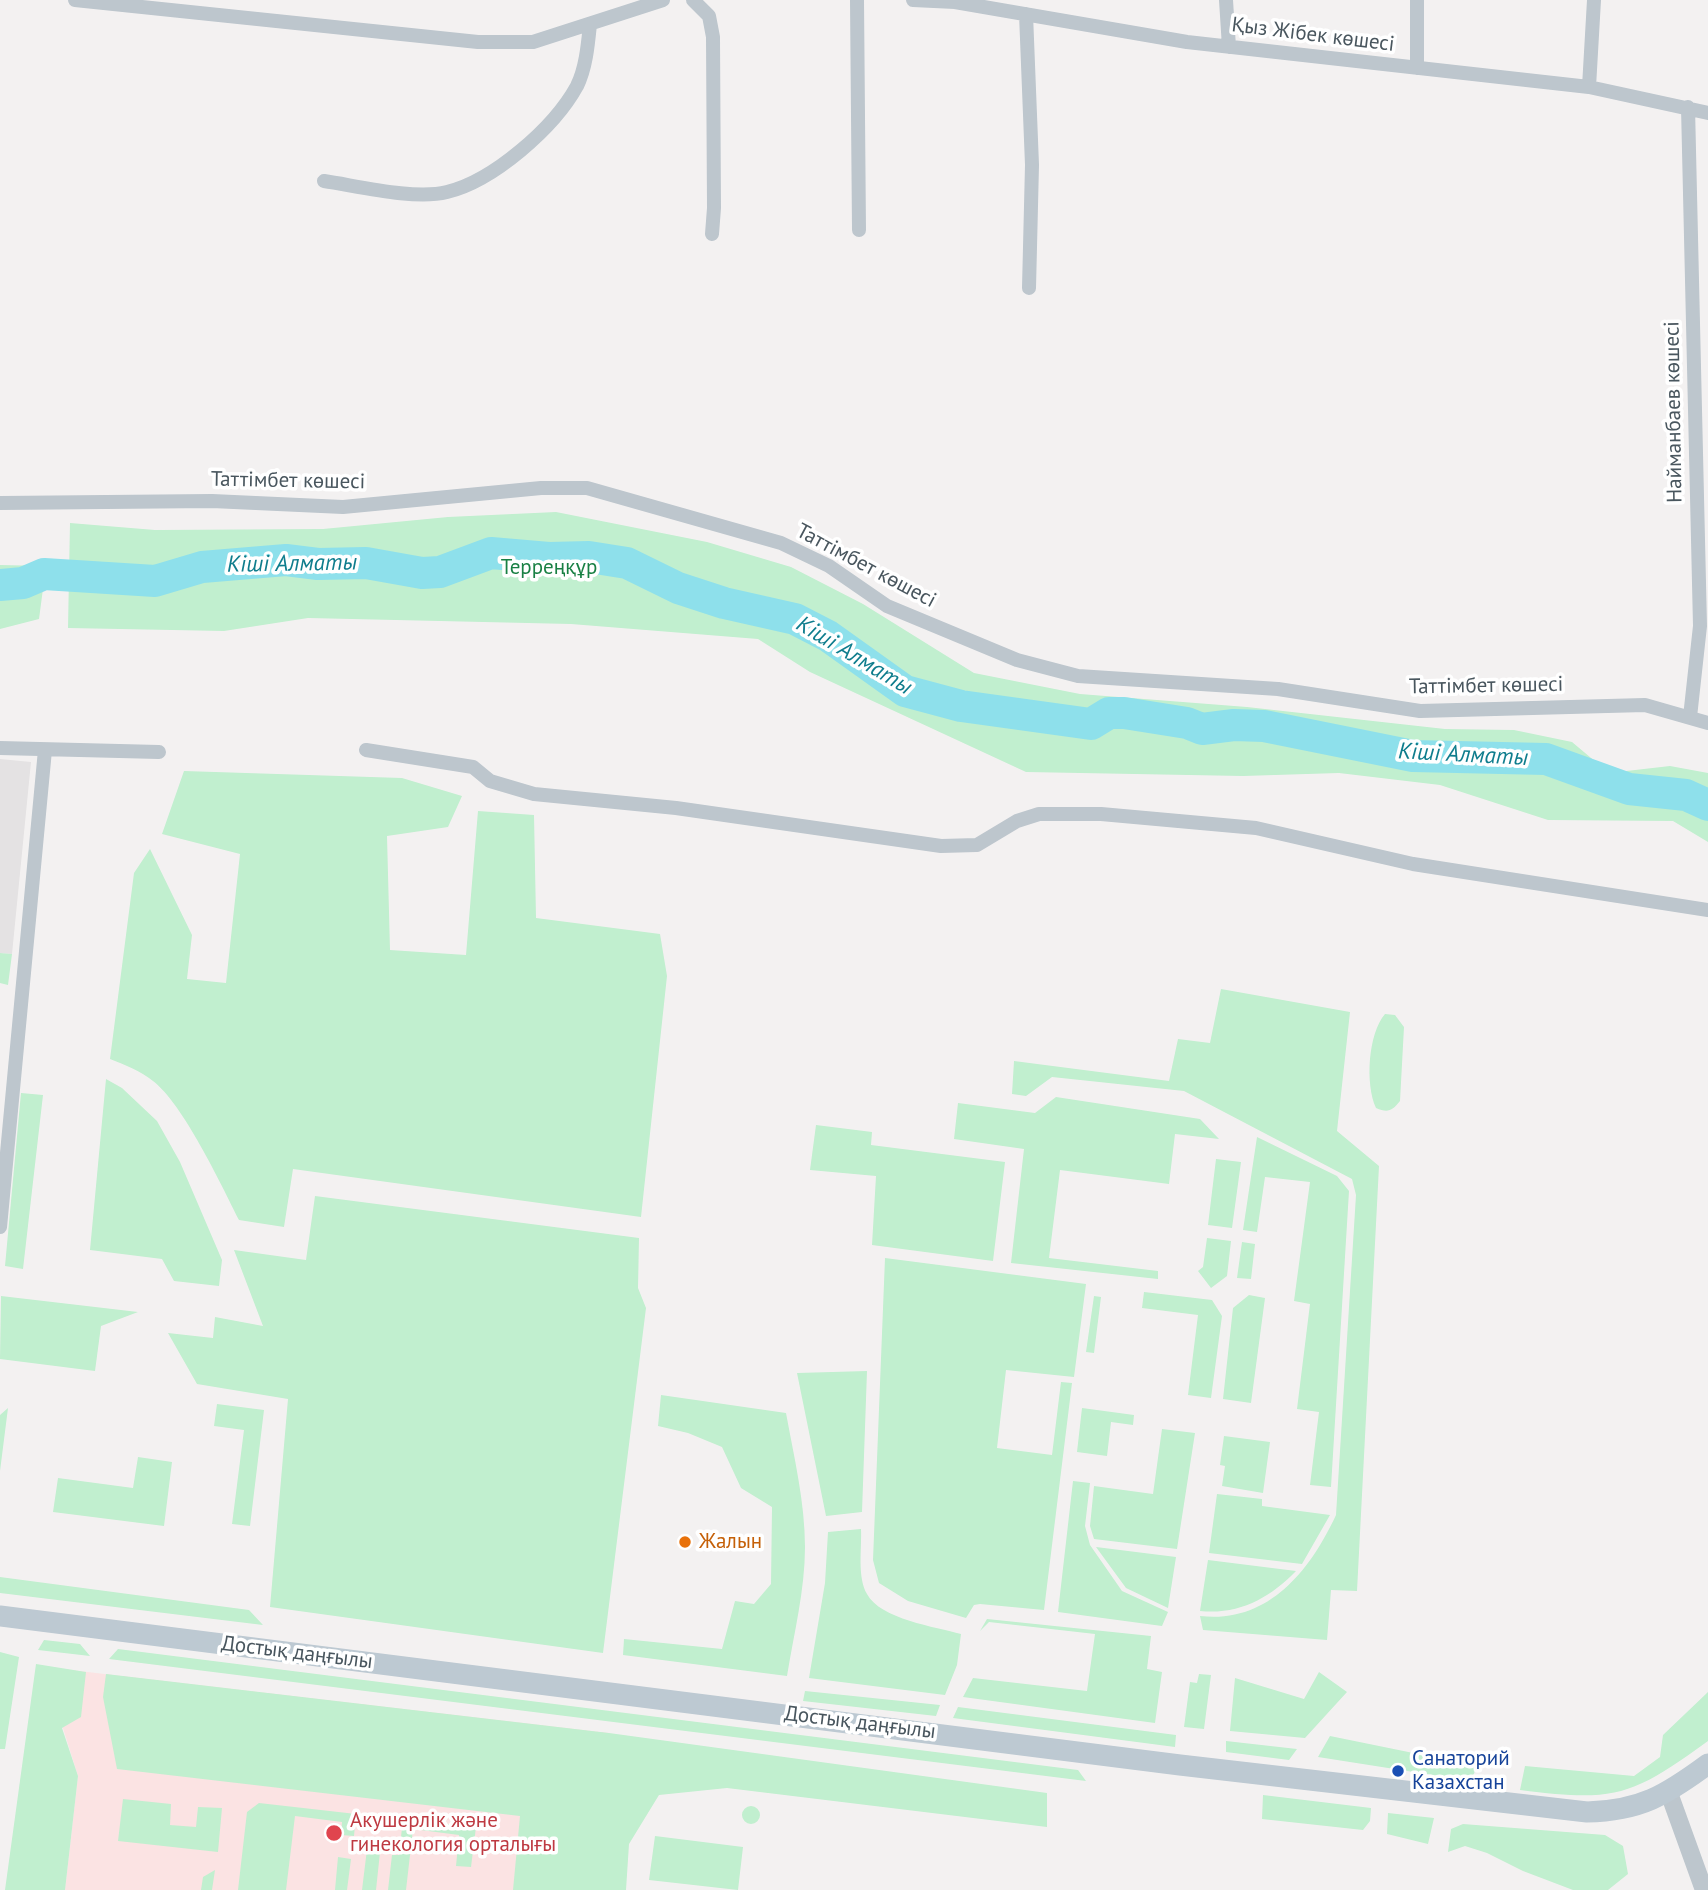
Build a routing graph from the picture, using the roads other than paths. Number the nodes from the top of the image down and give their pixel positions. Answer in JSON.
{"nodes":[{"id":1,"x":75,"y":0,"type":"edge"},
{"id":2,"x":663,"y":0,"type":"edge"},
{"id":3,"x":693,"y":0,"type":"edge"},
{"id":4,"x":857,"y":0,"type":"edge"},
{"id":5,"x":913,"y":0,"type":"edge"},
{"id":6,"x":1226,"y":0,"type":"edge"},
{"id":7,"x":1417,"y":0,"type":"edge"},
{"id":8,"x":1594,"y":0,"type":"edge"},
{"id":9,"x":1026,"y":14,"type":"junction"},
{"id":10,"x":590,"y":24,"type":"junction"},
{"id":11,"x":1229,"y":47,"type":"junction"},
{"id":12,"x":1417,"y":68,"type":"junction"},
{"id":13,"x":1589,"y":87,"type":"junction"},
{"id":14,"x":1688,"y":107,"type":"junction"},
{"id":15,"x":1708,"y":113,"type":"edge"},
{"id":16,"x":324,"y":181,"type":"dead end"},
{"id":17,"x":859,"y":230,"type":"dead end"},
{"id":18,"x":712,"y":234,"type":"dead end"},
{"id":19,"x":1029,"y":288,"type":"dead end"},
{"id":20,"x":0,"y":503,"type":"edge"},
{"id":21,"x":1690,"y":717,"type":"junction"},
{"id":22,"x":1708,"y":723,"type":"edge"},
{"id":23,"x":0,"y":748,"type":"edge"},
{"id":24,"x":45,"y":750,"type":"junction"},
{"id":25,"x":366,"y":750,"type":"dead end"},
{"id":26,"x":159,"y":752,"type":"dead end"},
{"id":27,"x":1708,"y":910,"type":"edge"},
{"id":28,"x":0,"y":1227,"type":"edge"},
{"id":29,"x":0,"y":1616,"type":"edge"},
{"id":30,"x":1708,"y":1764,"type":"edge"},
{"id":31,"x":1669,"y":1793,"type":"junction"},
{"id":32,"x":1704,"y":1890,"type":"edge"}],
"edges":[{"from":1,"to":10,"type":"street"},
{"from":2,"to":10,"type":"street"},
{"from":3,"to":18,"type":"street"},
{"from":4,"to":17,"type":"street"},
{"from":5,"to":9,"type":"street","name":"Қыз Жібек көшесі"},
{"from":6,"to":11,"type":"street"},
{"from":7,"to":12,"type":"street"},
{"from":8,"to":13,"type":"street"},
{"from":9,"to":11,"type":"street","name":"Қыз Жібек көшесі"},
{"from":9,"to":19,"type":"street"},
{"from":10,"to":16,"type":"street"},
{"from":11,"to":12,"type":"street","name":"Қыз Жібек көшесі"},
{"from":12,"to":13,"type":"street","name":"Қыз Жібек көшесі"},
{"from":13,"to":14,"type":"street","name":"Қыз Жібек көшесі"},
{"from":14,"to":15,"type":"street","name":"Қыз Жібек көшесі"},
{"from":14,"to":21,"type":"street","name":"Найманбаев көшесі"},
{"from":20,"to":21,"type":"street","name":"Таттімбет көшесі"},
{"from":21,"to":22,"type":"street","name":"Таттімбет көшесі"},
{"from":23,"to":24,"type":"street"},
{"from":24,"to":26,"type":"street"},
{"from":24,"to":28,"type":"street"},
{"from":25,"to":27,"type":"street"},
{"from":29,"to":31,"type":"main road","name":"Достық даңғылы"},
{"from":30,"to":31,"type":"main road","name":"Достық даңғылы"},
{"from":31,"to":32,"type":"street"}]}
